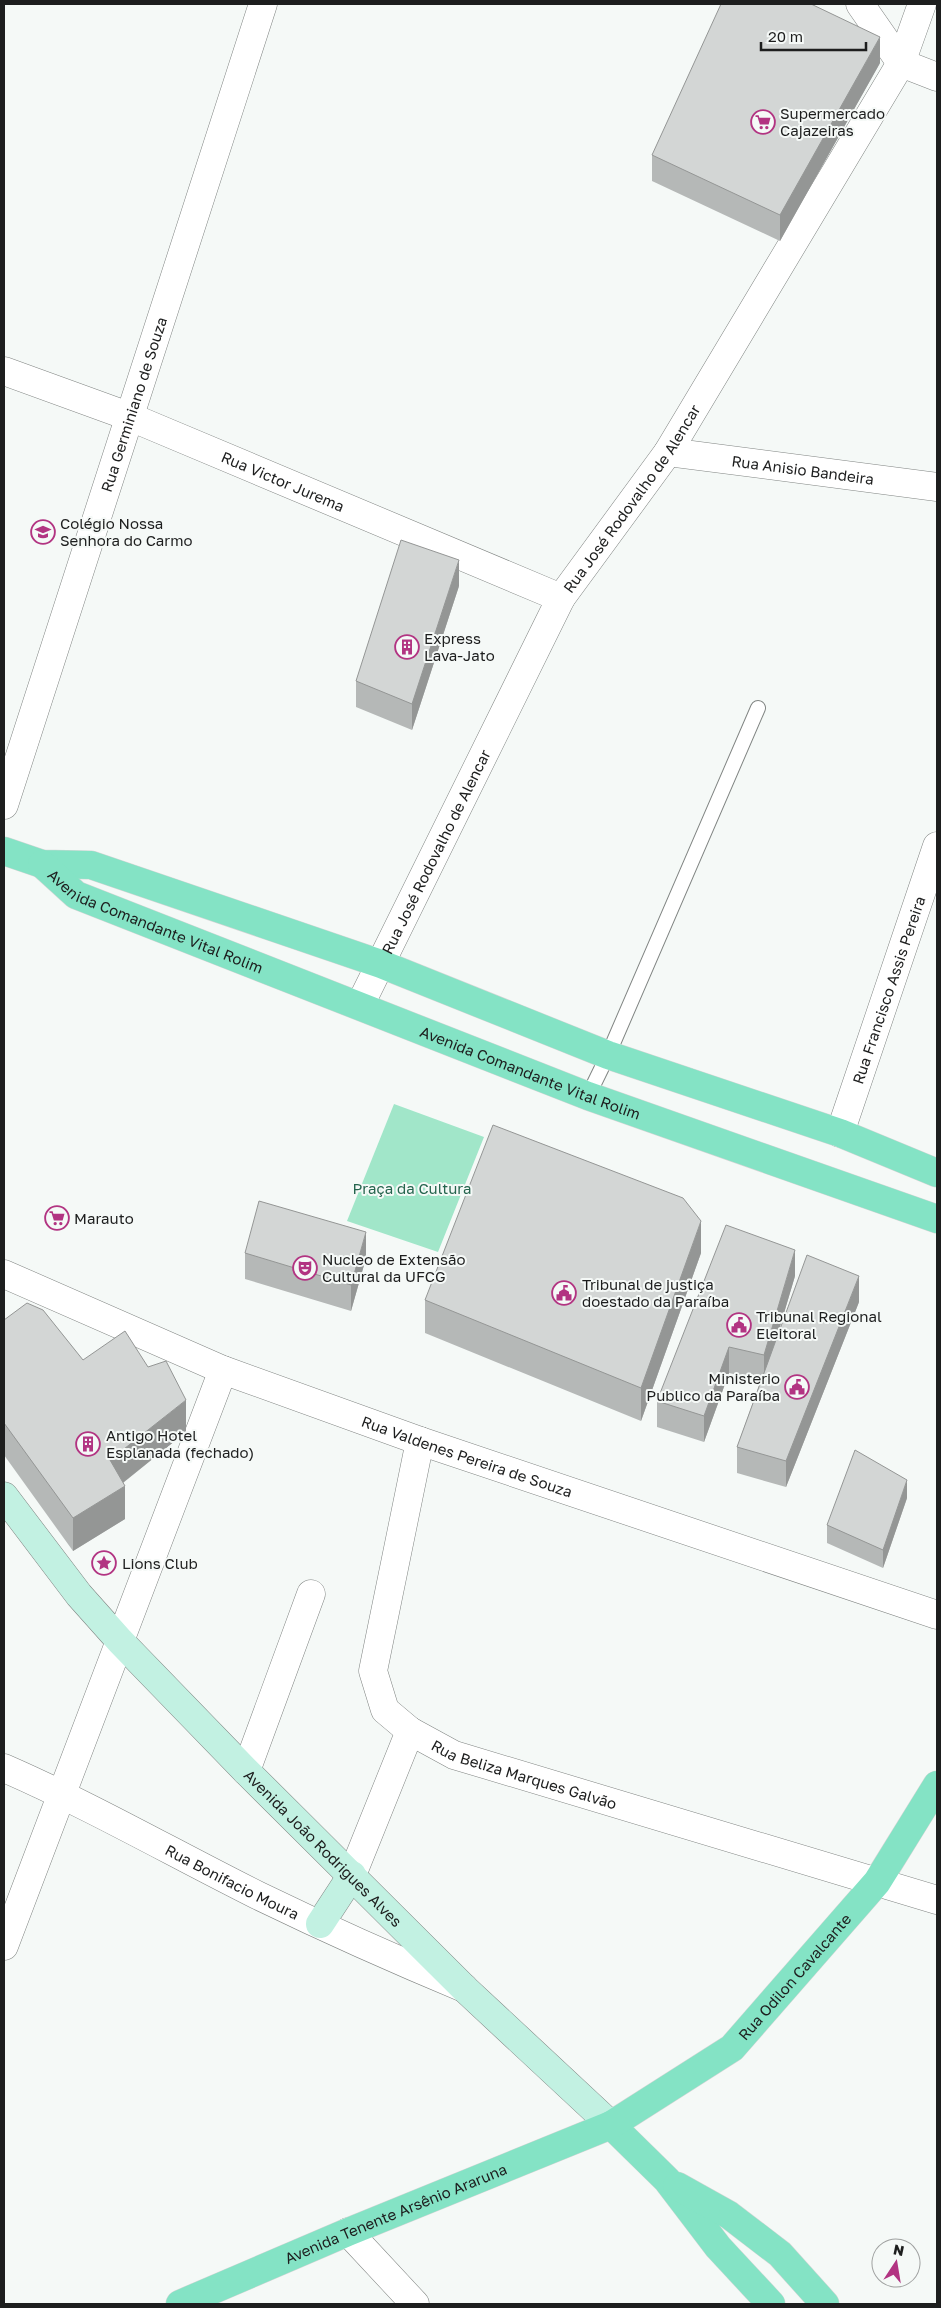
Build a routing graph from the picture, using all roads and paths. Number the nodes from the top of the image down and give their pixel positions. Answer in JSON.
{"nodes":[{"id":1,"x":263,"y":4,"type":"edge"},
{"id":2,"x":860,"y":4,"type":"edge"},
{"id":3,"x":922,"y":4,"type":"edge"},
{"id":4,"x":932,"y":4,"type":"edge"},
{"id":5,"x":937,"y":6,"type":"edge"},
{"id":6,"x":901,"y":63,"type":"junction"},
{"id":7,"x":937,"y":77,"type":"edge"},
{"id":8,"x":4,"y":370,"type":"edge"},
{"id":9,"x":128,"y":416,"type":"junction"},
{"id":10,"x":668,"y":452,"type":"junction"},
{"id":11,"x":937,"y":487,"type":"edge"},
{"id":12,"x":561,"y":598,"type":"junction"},
{"id":13,"x":758,"y":708,"type":"dead end"},
{"id":14,"x":4,"y":804,"type":"edge"},
{"id":15,"x":937,"y":846,"type":"edge"},
{"id":16,"x":4,"y":851,"type":"edge"},
{"id":17,"x":42,"y":864,"type":"junction"},
{"id":18,"x":381,"y":964,"type":"junction"},
{"id":19,"x":360,"y":1005,"type":"junction"},
{"id":20,"x":608,"y":1055,"type":"junction"},
{"id":21,"x":588,"y":1096,"type":"junction"},
{"id":22,"x":840,"y":1133,"type":"junction"},
{"id":23,"x":937,"y":1173,"type":"edge"},
{"id":24,"x":937,"y":1219,"type":"edge"},
{"id":25,"x":4,"y":1274,"type":"edge"},
{"id":26,"x":223,"y":1370,"type":"junction"},
{"id":27,"x":420,"y":1441,"type":"junction"},
{"id":28,"x":4,"y":1496,"type":"edge"},
{"id":29,"x":311,"y":1594,"type":"dead end"},
{"id":30,"x":937,"y":1615,"type":"edge"},
{"id":31,"x":120,"y":1641,"type":"junction"},
{"id":32,"x":410,"y":1731,"type":"junction"},
{"id":33,"x":4,"y":1768,"type":"edge"},
{"id":34,"x":246,"y":1771,"type":"junction"},
{"id":35,"x":937,"y":1785,"type":"edge"},
{"id":36,"x":63,"y":1794,"type":"junction"},
{"id":37,"x":352,"y":1875,"type":"junction"},
{"id":38,"x":877,"y":1882,"type":"junction"},
{"id":39,"x":937,"y":1900,"type":"edge"},
{"id":40,"x":320,"y":1924,"type":"junction"},
{"id":41,"x":4,"y":1946,"type":"edge"},
{"id":42,"x":464,"y":1988,"type":"junction"},
{"id":43,"x":611,"y":2125,"type":"junction"},
{"id":44,"x":666,"y":2180,"type":"junction"},
{"id":45,"x":348,"y":2232,"type":"junction"},
{"id":46,"x":180,"y":2304,"type":"edge"},
{"id":47,"x":415,"y":2304,"type":"edge"},
{"id":48,"x":772,"y":2304,"type":"edge"},
{"id":49,"x":826,"y":2304,"type":"edge"}],
"edges":[{"from":1,"to":9,"type":"street","name":"Rua Germiniano de Souza"},
{"from":2,"to":6,"type":"street"},
{"from":3,"to":6,"type":"street","name":"Rua José Rodovalho de Alencar"},
{"from":4,"to":5,"type":"street"},
{"from":6,"to":7,"type":"street"},
{"from":6,"to":10,"type":"street","name":"Rua José Rodovalho de Alencar"},
{"from":8,"to":9,"type":"street","name":"Rua Victor Jurema"},
{"from":9,"to":12,"type":"street","name":"Rua Victor Jurema"},
{"from":9,"to":14,"type":"street","name":"Rua Germiniano de Souza"},
{"from":10,"to":11,"type":"street","name":"Rua Anisio Bandeira"},
{"from":10,"to":12,"type":"street","name":"Rua José Rodovalho de Alencar"},
{"from":12,"to":18,"type":"street","name":"Rua José Rodovalho de Alencar"},
{"from":13,"to":20,"type":"lane"},
{"from":15,"to":22,"type":"street","name":"Rua Francisco Assis Pereira"},
{"from":16,"to":17,"type":"main road"},
{"from":17,"to":18,"type":"main road","name":"Avenida Comandante Vital Rolim"},
{"from":17,"to":19,"type":"main road","name":"Avenida Comandante Vital Rolim"},
{"from":18,"to":19,"type":"street","name":"Rua José Rodovalho de Alencar"},
{"from":18,"to":20,"type":"main road","name":"Avenida Comandante Vital Rolim"},
{"from":19,"to":21,"type":"main road","name":"Avenida Comandante Vital Rolim"},
{"from":20,"to":21,"type":"lane"},
{"from":20,"to":22,"type":"main road","name":"Avenida Comandante Vital Rolim"},
{"from":21,"to":24,"type":"main road","name":"Avenida Comandante Vital Rolim"},
{"from":22,"to":23,"type":"main road","name":"Avenida Comandante Vital Rolim"},
{"from":25,"to":26,"type":"street","name":"Rua Valdenes Pereira de Souza"},
{"from":26,"to":27,"type":"street","name":"Rua Valdenes Pereira de Souza"},
{"from":26,"to":31,"type":"street"},
{"from":27,"to":30,"type":"street","name":"Rua Valdenes Pereira de Souza"},
{"from":27,"to":32,"type":"street","name":"Rua Beliza Marques Galvão"},
{"from":28,"to":31,"type":"main road","name":"Avenida João Rodrigues Alves"},
{"from":29,"to":34,"type":"street"},
{"from":31,"to":34,"type":"main road","name":"Avenida João Rodrigues Alves"},
{"from":31,"to":36,"type":"street"},
{"from":32,"to":37,"type":"street"},
{"from":32,"to":38,"type":"street","name":"Rua Beliza Marques Galvão"},
{"from":33,"to":36,"type":"street","name":"Rua Bonifacio Moura"},
{"from":34,"to":37,"type":"main road","name":"Avenida João Rodrigues Alves"},
{"from":35,"to":38,"type":"main road","name":"Rua Odilon Cavalcante"},
{"from":36,"to":40,"type":"street","name":"Rua Bonifacio Moura"},
{"from":36,"to":41,"type":"street"},
{"from":37,"to":40,"type":"main road"},
{"from":37,"to":42,"type":"main road","name":"Avenida João Rodrigues Alves"},
{"from":38,"to":39,"type":"street","name":"Rua Beliza Marques Galvão"},
{"from":38,"to":43,"type":"main road","name":"Rua Odilon Cavalcante"},
{"from":40,"to":42,"type":"street","name":"Rua Bonifacio Moura"},
{"from":42,"to":43,"type":"main road","name":"Avenida João Rodrigues Alves"},
{"from":43,"to":44,"type":"main road","name":"Avenida João Rodrigues Alves"},
{"from":43,"to":45,"type":"main road","name":"Avenida Tenente Arsênio Araruna"},
{"from":44,"to":48,"type":"main road","name":"Avenida João Rodrigues Alves"},
{"from":44,"to":49,"type":"main road","name":"Avenida João Rodrigues Alves"},
{"from":45,"to":46,"type":"main road","name":"Avenida Tenente Arsênio Araruna"},
{"from":45,"to":47,"type":"street"}]}
